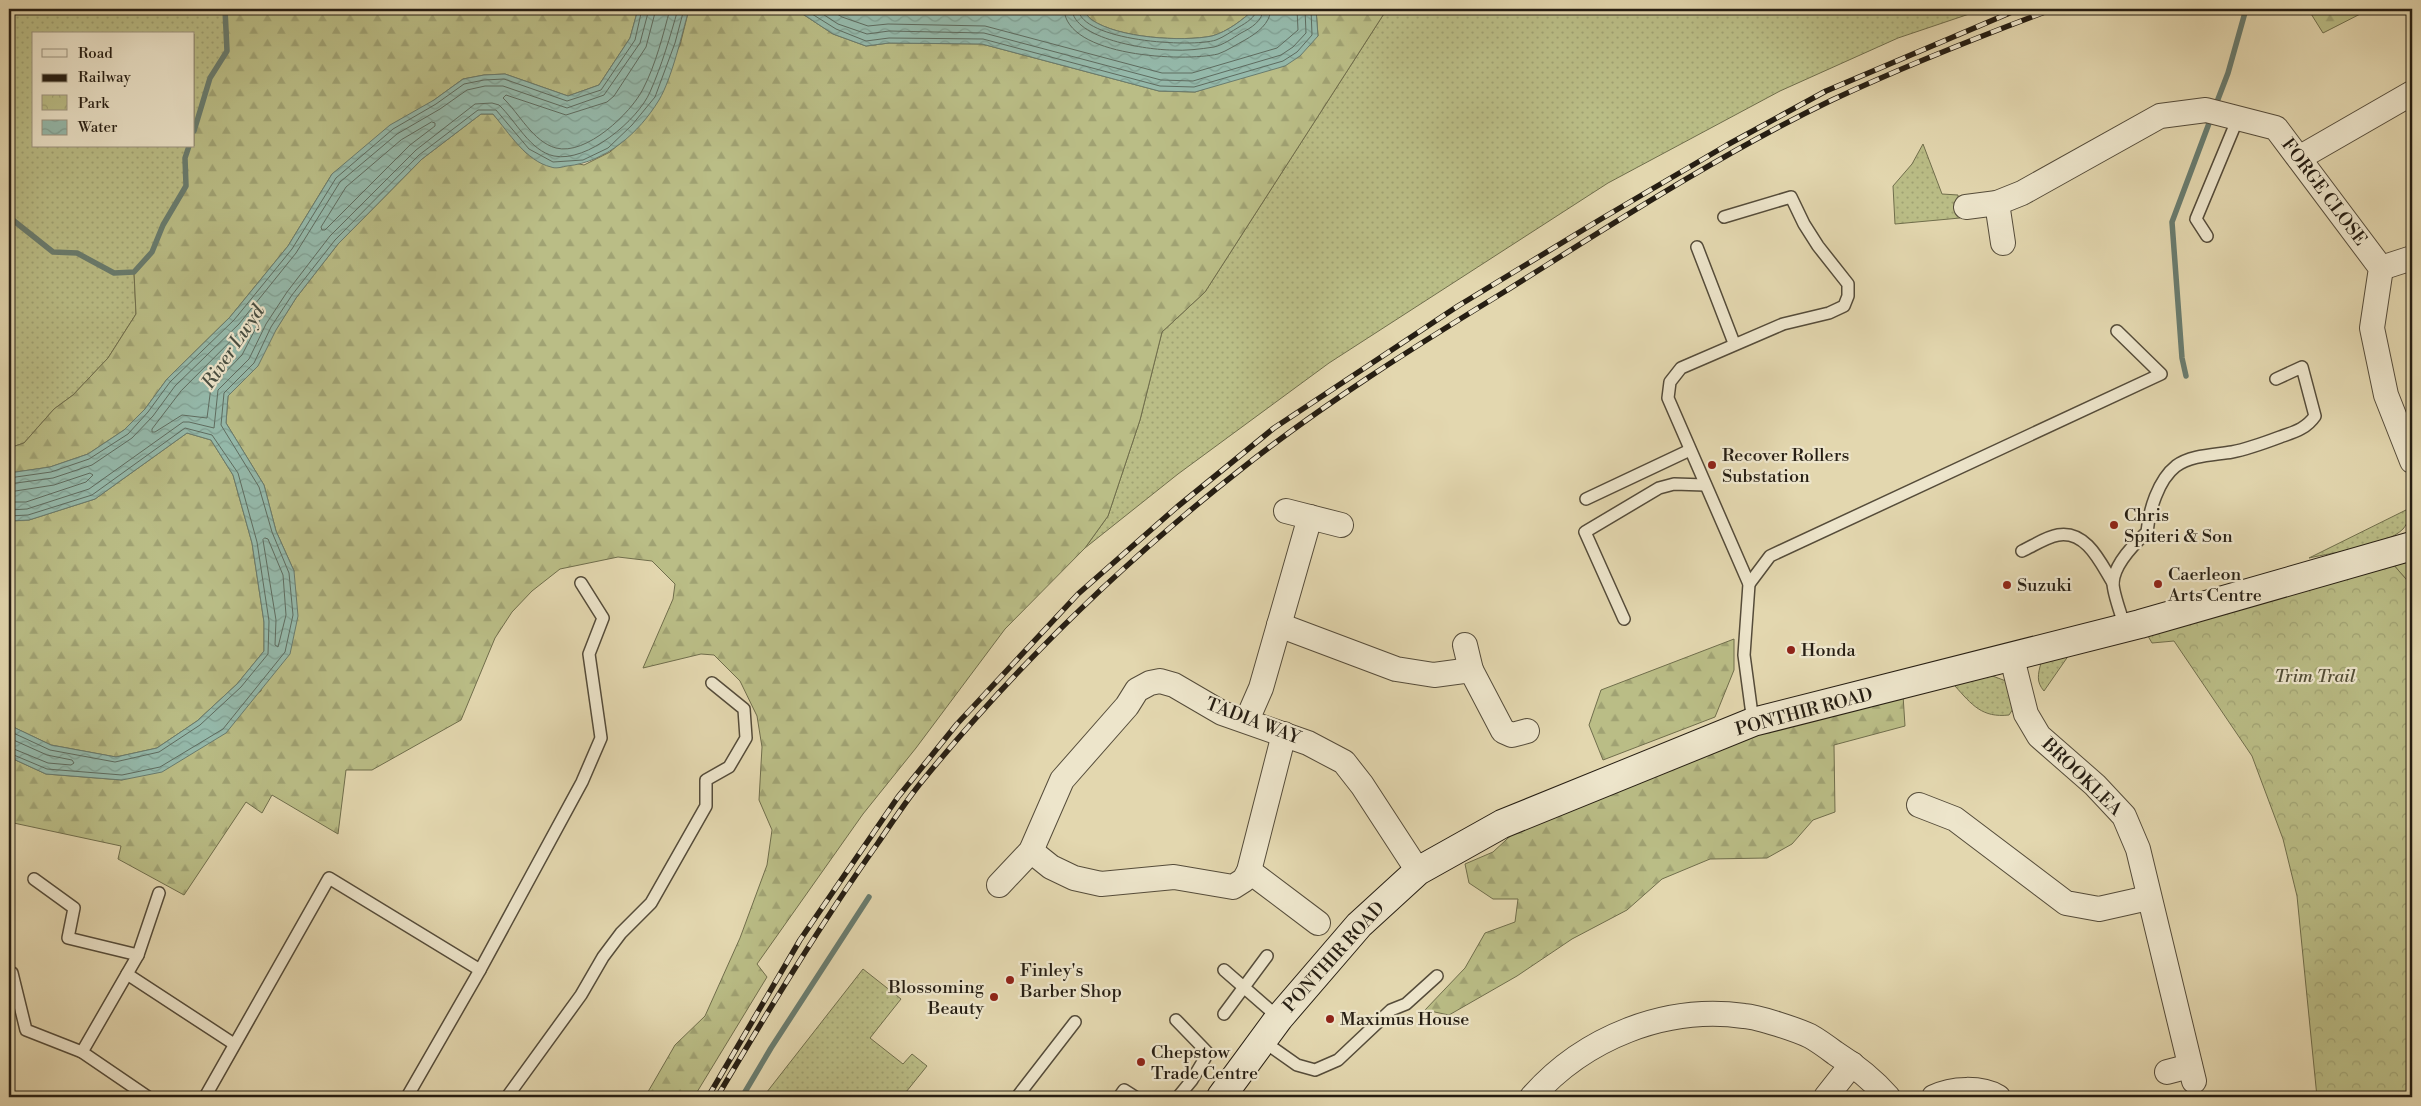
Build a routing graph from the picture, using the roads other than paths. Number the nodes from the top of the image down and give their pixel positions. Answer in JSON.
{"nodes":[{"id":1,"x":2412,"y":93,"type":"edge"},
{"id":2,"x":2238,"y":118,"type":"junction"},
{"id":3,"x":2298,"y":158,"type":"junction"},
{"id":4,"x":1997,"y":203,"type":"junction"},
{"id":5,"x":1966,"y":206,"type":"dead end"},
{"id":6,"x":1724,"y":217,"type":"dead end"},
{"id":7,"x":2207,"y":236,"type":"dead end"},
{"id":8,"x":2002,"y":243,"type":"dead end"},
{"id":9,"x":1697,"y":247,"type":"dead end"},
{"id":10,"x":2412,"y":258,"type":"edge"},
{"id":11,"x":2381,"y":268,"type":"junction"},
{"id":12,"x":2118,"y":330,"type":"dead end"},
{"id":13,"x":1734,"y":343,"type":"junction"},
{"id":14,"x":2276,"y":379,"type":"dead end"},
{"id":15,"x":1690,"y":450,"type":"junction"},
{"id":16,"x":2412,"y":461,"type":"edge"},
{"id":17,"x":1705,"y":485,"type":"junction"},
{"id":18,"x":1586,"y":499,"type":"dead end"},
{"id":19,"x":1286,"y":511,"type":"dead end"},
{"id":20,"x":1310,"y":517,"type":"junction"},
{"id":21,"x":1341,"y":525,"type":"dead end"},
{"id":22,"x":2412,"y":546,"type":"edge"},
{"id":23,"x":2022,"y":551,"type":"dead end"},
{"id":24,"x":581,"y":583,"type":"dead end"},
{"id":25,"x":2113,"y":583,"type":"junction"},
{"id":26,"x":1749,"y":584,"type":"junction"},
{"id":27,"x":1624,"y":619,"type":"dead end"},
{"id":28,"x":1278,"y":625,"type":"junction"},
{"id":29,"x":2125,"y":628,"type":"junction"},
{"id":30,"x":1465,"y":645,"type":"dead end"},
{"id":31,"x":2012,"y":658,"type":"junction"},
{"id":32,"x":1471,"y":670,"type":"junction"},
{"id":33,"x":712,"y":683,"type":"dead end"},
{"id":34,"x":1247,"y":720,"type":"junction"},
{"id":35,"x":1753,"y":722,"type":"junction"},
{"id":36,"x":1527,"y":730,"type":"dead end"},
{"id":37,"x":1284,"y":734,"type":"junction"},
{"id":38,"x":1926,"y":813,"type":"dead end"},
{"id":39,"x":1031,"y":851,"type":"junction"},
{"id":40,"x":1418,"y":870,"type":"junction"},
{"id":41,"x":1249,"y":871,"type":"junction"},
{"id":42,"x":34,"y":879,"type":"dead end"},
{"id":43,"x":999,"y":886,"type":"dead end"},
{"id":44,"x":159,"y":893,"type":"dead end"},
{"id":45,"x":2148,"y":898,"type":"junction"},
{"id":46,"x":1318,"y":923,"type":"dead end"},
{"id":47,"x":138,"y":955,"type":"junction"},
{"id":48,"x":1267,"y":956,"type":"dead end"},
{"id":49,"x":480,"y":970,"type":"junction"},
{"id":50,"x":1224,"y":970,"type":"dead end"},
{"id":51,"x":9,"y":972,"type":"edge"},
{"id":52,"x":128,"y":974,"type":"junction"},
{"id":53,"x":1437,"y":976,"type":"dead end"},
{"id":54,"x":1244,"y":987,"type":"junction"},
{"id":55,"x":1224,"y":1014,"type":"dead end"},
{"id":56,"x":1279,"y":1018,"type":"junction"},
{"id":57,"x":1176,"y":1020,"type":"dead end"},
{"id":58,"x":1075,"y":1022,"type":"dead end"},
{"id":59,"x":1263,"y":1041,"type":"junction"},
{"id":60,"x":234,"y":1044,"type":"junction"},
{"id":61,"x":82,"y":1052,"type":"junction"},
{"id":62,"x":1852,"y":1064,"type":"junction"},
{"id":63,"x":2166,"y":1072,"type":"dead end"},
{"id":64,"x":148,"y":1097,"type":"edge"},
{"id":65,"x":205,"y":1097,"type":"edge"},
{"id":66,"x":408,"y":1097,"type":"edge"},
{"id":67,"x":507,"y":1097,"type":"edge"},
{"id":68,"x":1017,"y":1097,"type":"edge"},
{"id":69,"x":1119,"y":1097,"type":"edge"},
{"id":70,"x":1135,"y":1097,"type":"edge"},
{"id":71,"x":1178,"y":1097,"type":"edge"},
{"id":72,"x":1221,"y":1097,"type":"edge"},
{"id":73,"x":1532,"y":1097,"type":"edge"},
{"id":74,"x":1826,"y":1097,"type":"edge"},
{"id":75,"x":1888,"y":1097,"type":"edge"},
{"id":76,"x":1934,"y":1097,"type":"edge"},
{"id":77,"x":1998,"y":1097,"type":"edge"}],
"edges":[{"from":1,"to":3,"type":"street"},
{"from":2,"to":3,"type":"street","name":"FORGE CLOSE"},
{"from":2,"to":4,"type":"street","name":"FORGE CLOSE"},
{"from":2,"to":7,"type":"lane"},
{"from":3,"to":11,"type":"street","name":"FORGE CLOSE"},
{"from":4,"to":5,"type":"street","name":"FORGE CLOSE"},
{"from":4,"to":8,"type":"street"},
{"from":6,"to":13,"type":"lane"},
{"from":9,"to":13,"type":"lane"},
{"from":10,"to":11,"type":"street"},
{"from":11,"to":16,"type":"street"},
{"from":12,"to":26,"type":"lane"},
{"from":13,"to":15,"type":"lane"},
{"from":14,"to":25,"type":"lane"},
{"from":15,"to":17,"type":"lane"},
{"from":15,"to":18,"type":"lane"},
{"from":17,"to":26,"type":"lane"},
{"from":17,"to":27,"type":"lane"},
{"from":19,"to":20,"type":"street"},
{"from":20,"to":21,"type":"street"},
{"from":20,"to":28,"type":"street"},
{"from":22,"to":29,"type":"main road","name":"PONTHIR ROAD"},
{"from":23,"to":25,"type":"lane"},
{"from":24,"to":49,"type":"lane"},
{"from":25,"to":29,"type":"lane"},
{"from":26,"to":35,"type":"lane"},
{"from":28,"to":32,"type":"street"},
{"from":28,"to":34,"type":"street"},
{"from":29,"to":31,"type":"main road","name":"PONTHIR ROAD"},
{"from":30,"to":32,"type":"street"},
{"from":31,"to":35,"type":"main road","name":"PONTHIR ROAD"},
{"from":31,"to":45,"type":"street","name":"BROOKLEA"},
{"from":32,"to":36,"type":"street"},
{"from":33,"to":67,"type":"lane"},
{"from":34,"to":37,"type":"street","name":"TADIA WAY"},
{"from":34,"to":39,"type":"street","name":"TADIA WAY"},
{"from":35,"to":40,"type":"main road","name":"PONTHIR ROAD"},
{"from":37,"to":40,"type":"street","name":"TADIA WAY"},
{"from":37,"to":41,"type":"street"},
{"from":38,"to":45,"type":"street"},
{"from":39,"to":41,"type":"street"},
{"from":39,"to":43,"type":"street","name":"TADIA WAY"},
{"from":40,"to":56,"type":"main road","name":"PONTHIR ROAD"},
{"from":41,"to":46,"type":"street"},
{"from":42,"to":47,"type":"lane"},
{"from":44,"to":47,"type":"lane"},
{"from":45,"to":63,"type":"street","name":"BROOKLEA"},
{"from":47,"to":52,"type":"lane"},
{"from":48,"to":54,"type":"lane"},
{"from":49,"to":60,"type":"lane"},
{"from":49,"to":66,"type":"lane"},
{"from":50,"to":54,"type":"lane"},
{"from":51,"to":61,"type":"lane"},
{"from":52,"to":60,"type":"lane"},
{"from":52,"to":61,"type":"lane"},
{"from":53,"to":59,"type":"lane"},
{"from":54,"to":55,"type":"lane"},
{"from":54,"to":56,"type":"lane"},
{"from":56,"to":59,"type":"main road","name":"PONTHIR ROAD"},
{"from":57,"to":71,"type":"lane"},
{"from":58,"to":68,"type":"lane"},
{"from":59,"to":72,"type":"main road","name":"PONTHIR ROAD"},
{"from":60,"to":65,"type":"lane"},
{"from":61,"to":64,"type":"lane"},
{"from":62,"to":73,"type":"street"},
{"from":62,"to":74,"type":"street"},
{"from":62,"to":75,"type":"street"},
{"from":69,"to":70,"type":"lane"},
{"from":76,"to":77,"type":"street"}]}
